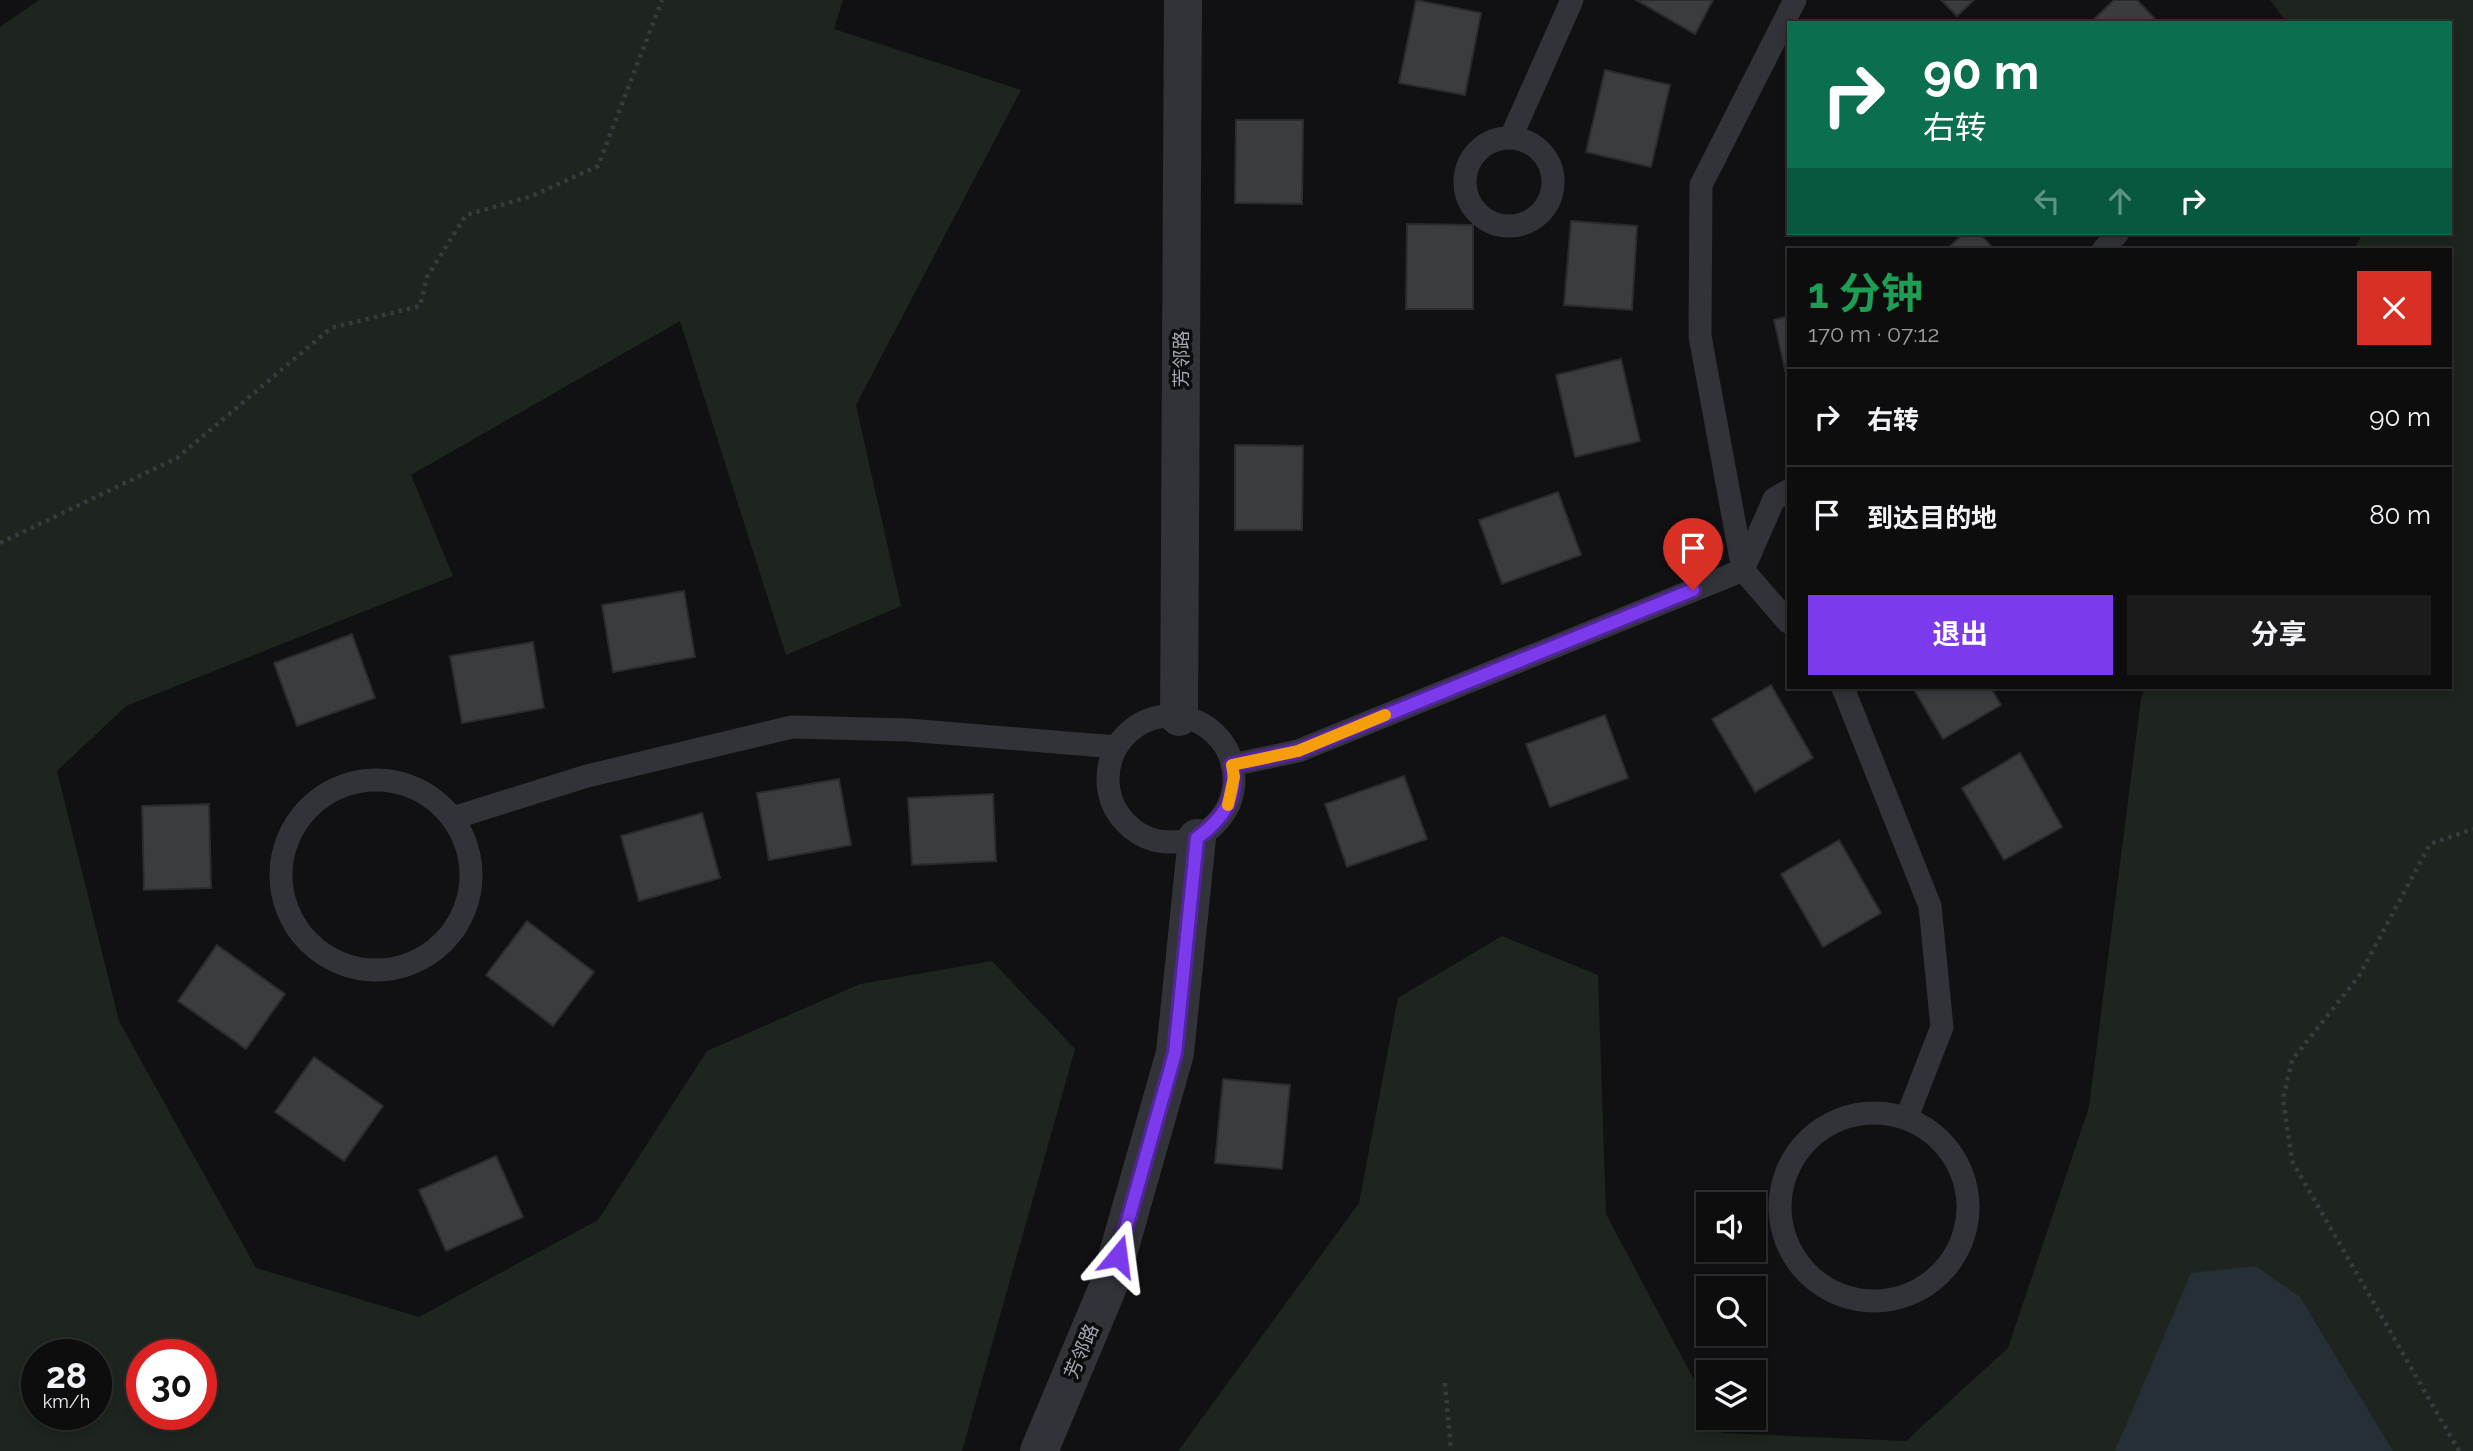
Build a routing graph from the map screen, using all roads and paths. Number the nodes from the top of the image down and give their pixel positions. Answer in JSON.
{"nodes":[{"id":1,"x":662,"y":0,"type":"edge"},
{"id":2,"x":1183,"y":0,"type":"edge"},
{"id":3,"x":1572,"y":0,"type":"edge"},
{"id":4,"x":1795,"y":0,"type":"edge"},
{"id":5,"x":1511,"y":137,"type":"dead end"},
{"id":6,"x":2116,"y":235,"type":"edge"},
{"id":7,"x":2104,"y":248,"type":"edge"},
{"id":8,"x":1787,"y":492,"type":"edge"},
{"id":9,"x":0,"y":543,"type":"edge"},
{"id":10,"x":1743,"y":570,"type":"junction"},
{"id":11,"x":1787,"y":621,"type":"edge"},
{"id":12,"x":1843,"y":689,"type":"edge"},
{"id":13,"x":1179,"y":717,"type":"junction"},
{"id":14,"x":1116,"y":747,"type":"junction"},
{"id":15,"x":1232,"y":765,"type":"junction"},
{"id":16,"x":453,"y":818,"type":"junction"},
{"id":17,"x":2473,"y":829,"type":"edge"},
{"id":18,"x":1197,"y":838,"type":"junction"},
{"id":19,"x":1907,"y":1117,"type":"junction"},
{"id":20,"x":1445,"y":1383,"type":"dead end"},
{"id":21,"x":1039,"y":1451,"type":"edge"},
{"id":22,"x":1451,"y":1451,"type":"edge"},
{"id":23,"x":2459,"y":1451,"type":"edge"}],
"edges":[{"from":1,"to":9,"type":"path"},
{"from":2,"to":13,"type":"street","name":"芳邻路"},
{"from":3,"to":5,"type":"lane"},
{"from":4,"to":10,"type":"lane"},
{"from":6,"to":7,"type":"lane"},
{"from":8,"to":10,"type":"lane"},
{"from":10,"to":11,"type":"lane"},
{"from":10,"to":15,"type":"lane"},
{"from":12,"to":19,"type":"lane"},
{"from":13,"to":14,"type":"lane"},
{"from":13,"to":15,"type":"lane"},
{"from":14,"to":16,"type":"lane"},
{"from":14,"to":18,"type":"lane"},
{"from":15,"to":18,"type":"lane"},
{"from":16,"to":16,"type":"lane"},
{"from":17,"to":23,"type":"path"},
{"from":18,"to":21,"type":"street","name":"芳邻路"},
{"from":19,"to":19,"type":"lane"},
{"from":20,"to":22,"type":"path"}]}
